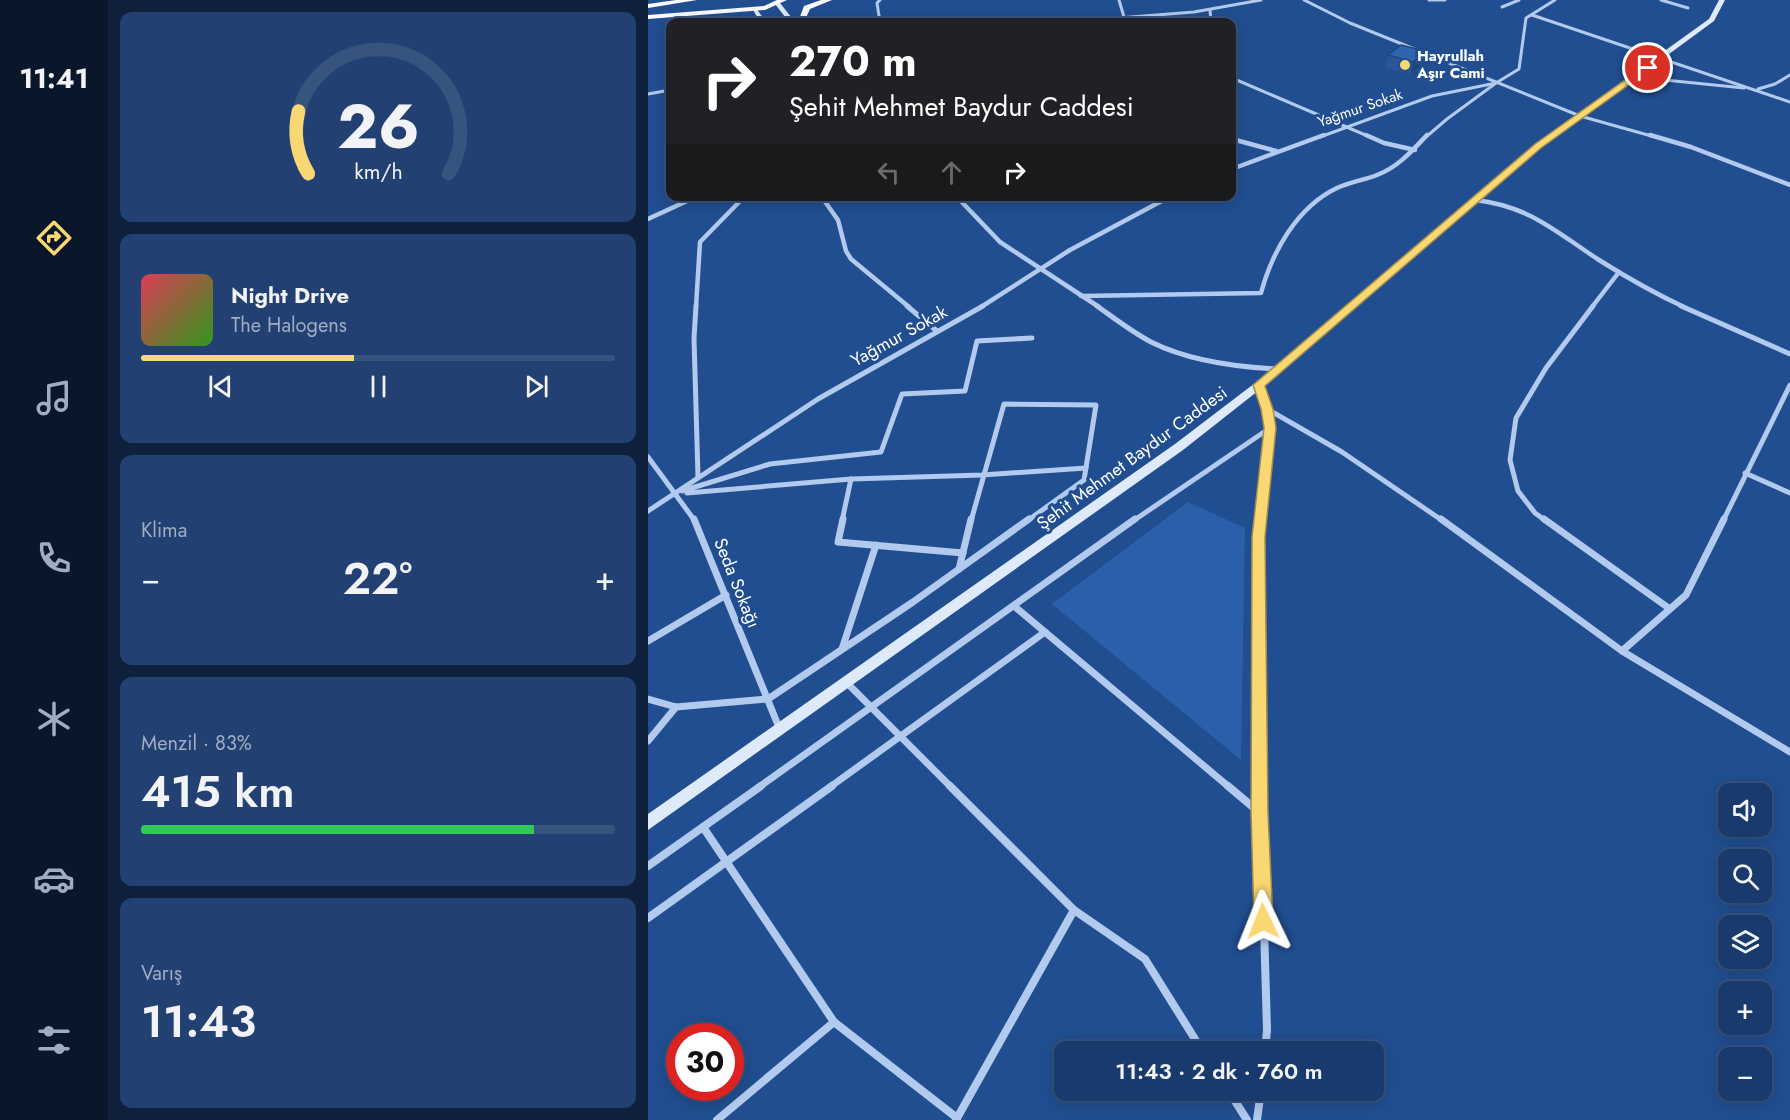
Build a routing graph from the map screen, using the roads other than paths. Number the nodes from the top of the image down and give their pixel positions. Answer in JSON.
{"nodes":[{"id":1,"x":693,"y":0,"type":"edge"},
{"id":2,"x":828,"y":0,"type":"edge"},
{"id":3,"x":880,"y":0,"type":"edge"},
{"id":4,"x":1119,"y":0,"type":"edge"},
{"id":5,"x":1261,"y":0,"type":"edge"},
{"id":6,"x":1304,"y":0,"type":"edge"},
{"id":7,"x":1429,"y":0,"type":"edge"},
{"id":8,"x":1446,"y":0,"type":"edge"},
{"id":9,"x":1519,"y":0,"type":"edge"},
{"id":10,"x":1556,"y":0,"type":"edge"},
{"id":11,"x":1661,"y":0,"type":"edge"},
{"id":12,"x":1722,"y":0,"type":"edge"},
{"id":13,"x":732,"y":1,"type":"edge"},
{"id":14,"x":783,"y":2,"type":"edge"},
{"id":15,"x":648,"y":6,"type":"edge"},
{"id":16,"x":1502,"y":7,"type":"dead end"},
{"id":17,"x":1688,"y":8,"type":"dead end"},
{"id":18,"x":751,"y":9,"type":"junction"},
{"id":19,"x":1210,"y":10,"type":"junction"},
{"id":20,"x":1532,"y":15,"type":"junction"},
{"id":21,"x":648,"y":17,"type":"edge"},
{"id":22,"x":1124,"y":17,"type":"junction"},
{"id":23,"x":759,"y":18,"type":"edge"},
{"id":24,"x":790,"y":18,"type":"edge"},
{"id":25,"x":803,"y":18,"type":"edge"},
{"id":26,"x":881,"y":18,"type":"edge"},
{"id":27,"x":1113,"y":18,"type":"edge"},
{"id":28,"x":1211,"y":18,"type":"edge"},
{"id":29,"x":1661,"y":58,"type":"junction"},
{"id":30,"x":1790,"y":75,"type":"edge"},
{"id":31,"x":1635,"y":77,"type":"junction"},
{"id":32,"x":1236,"y":80,"type":"edge"},
{"id":33,"x":1496,"y":83,"type":"junction"},
{"id":34,"x":1756,"y":89,"type":"junction"},
{"id":35,"x":666,"y":91,"type":"edge"},
{"id":36,"x":648,"y":94,"type":"edge"},
{"id":37,"x":1790,"y":102,"type":"edge"},
{"id":38,"x":1580,"y":116,"type":"junction"},
{"id":39,"x":1346,"y":126,"type":"junction"},
{"id":40,"x":1236,"y":140,"type":"edge"},
{"id":41,"x":1415,"y":150,"type":"junction"},
{"id":42,"x":1277,"y":151,"type":"junction"},
{"id":43,"x":1236,"y":167,"type":"edge"},
{"id":44,"x":1790,"y":185,"type":"edge"},
{"id":45,"x":1475,"y":200,"type":"junction"},
{"id":46,"x":687,"y":201,"type":"edge"},
{"id":47,"x":740,"y":201,"type":"edge"},
{"id":48,"x":825,"y":201,"type":"edge"},
{"id":49,"x":961,"y":201,"type":"edge"},
{"id":50,"x":1162,"y":201,"type":"edge"},
{"id":51,"x":648,"y":219,"type":"edge"},
{"id":52,"x":1040,"y":268,"type":"junction"},
{"id":53,"x":1619,"y":272,"type":"junction"},
{"id":54,"x":1081,"y":296,"type":"junction"},
{"id":55,"x":937,"y":331,"type":"junction"},
{"id":56,"x":1032,"y":338,"type":"dead end"},
{"id":57,"x":1790,"y":354,"type":"edge"},
{"id":58,"x":1277,"y":369,"type":"junction"},
{"id":59,"x":1259,"y":385,"type":"junction"},
{"id":60,"x":1790,"y":385,"type":"edge"},
{"id":61,"x":1267,"y":409,"type":"junction"},
{"id":62,"x":1270,"y":428,"type":"junction"},
{"id":63,"x":648,"y":457,"type":"edge"},
{"id":64,"x":1086,"y":468,"type":"junction"},
{"id":65,"x":1745,"y":473,"type":"junction"},
{"id":66,"x":982,"y":475,"type":"junction"},
{"id":67,"x":698,"y":477,"type":"junction"},
{"id":68,"x":851,"y":479,"type":"junction"},
{"id":69,"x":1790,"y":493,"type":"edge"},
{"id":70,"x":675,"y":494,"type":"junction"},
{"id":71,"x":648,"y":511,"type":"edge"},
{"id":72,"x":876,"y":545,"type":"junction"},
{"id":73,"x":963,"y":553,"type":"junction"},
{"id":74,"x":959,"y":569,"type":"junction"},
{"id":75,"x":726,"y":595,"type":"junction"},
{"id":76,"x":1014,"y":606,"type":"junction"},
{"id":77,"x":1670,"y":609,"type":"junction"},
{"id":78,"x":1045,"y":632,"type":"junction"},
{"id":79,"x":648,"y":641,"type":"edge"},
{"id":80,"x":842,"y":649,"type":"junction"},
{"id":81,"x":1622,"y":651,"type":"junction"},
{"id":82,"x":848,"y":682,"type":"junction"},
{"id":83,"x":648,"y":699,"type":"edge"},
{"id":84,"x":768,"y":699,"type":"junction"},
{"id":85,"x":676,"y":707,"type":"junction"},
{"id":86,"x":871,"y":708,"type":"junction"},
{"id":87,"x":780,"y":730,"type":"junction"},
{"id":88,"x":901,"y":736,"type":"junction"},
{"id":89,"x":648,"y":741,"type":"edge"},
{"id":90,"x":1790,"y":752,"type":"edge"},
{"id":91,"x":1260,"y":813,"type":"junction"},
{"id":92,"x":648,"y":823,"type":"edge"},
{"id":93,"x":703,"y":827,"type":"junction"},
{"id":94,"x":727,"y":861,"type":"junction"},
{"id":95,"x":648,"y":866,"type":"edge"},
{"id":96,"x":1074,"y":910,"type":"junction"},
{"id":97,"x":648,"y":918,"type":"edge"},
{"id":98,"x":834,"y":1022,"type":"junction"},
{"id":99,"x":1196,"y":1041,"type":"edge"},
{"id":100,"x":1266,"y":1041,"type":"edge"},
{"id":101,"x":1235,"y":1101,"type":"edge"},
{"id":102,"x":1260,"y":1101,"type":"edge"},
{"id":103,"x":956,"y":1119,"type":"edge"},
{"id":104,"x":717,"y":1120,"type":"edge"},
{"id":105,"x":1246,"y":1120,"type":"edge"},
{"id":106,"x":1257,"y":1120,"type":"edge"}],
"edges":[{"from":1,"to":15,"type":"main road"},
{"from":2,"to":25,"type":"main road"},
{"from":3,"to":26,"type":"street"},
{"from":4,"to":22,"type":"street"},
{"from":5,"to":19,"type":"street"},
{"from":6,"to":33,"type":"street"},
{"from":7,"to":8,"type":"street"},
{"from":9,"to":16,"type":"street"},
{"from":10,"to":20,"type":"street"},
{"from":11,"to":17,"type":"street"},
{"from":12,"to":29,"type":"street","name":"Şehit Mehmet Baydur Caddesi"},
{"from":13,"to":18,"type":"main road"},
{"from":14,"to":18,"type":"main road"},
{"from":14,"to":24,"type":"street"},
{"from":18,"to":21,"type":"main road"},
{"from":18,"to":23,"type":"street"},
{"from":19,"to":22,"type":"street"},
{"from":19,"to":28,"type":"street"},
{"from":20,"to":29,"type":"street"},
{"from":20,"to":33,"type":"street","name":"Yağmur Sokak"},
{"from":22,"to":27,"type":"street"},
{"from":29,"to":31,"type":"street","name":"Şehit Mehmet Baydur Caddesi"},
{"from":29,"to":34,"type":"street"},
{"from":30,"to":34,"type":"street"},
{"from":31,"to":34,"type":"street"},
{"from":31,"to":38,"type":"street","name":"Şehit Mehmet Baydur Caddesi"},
{"from":32,"to":39,"type":"street"},
{"from":33,"to":38,"type":"street"},
{"from":33,"to":39,"type":"street","name":"Yağmur Sokak"},
{"from":33,"to":41,"type":"street"},
{"from":34,"to":37,"type":"street"},
{"from":35,"to":36,"type":"street"},
{"from":38,"to":44,"type":"street"},
{"from":38,"to":45,"type":"street","name":"Şehit Mehmet Baydur Caddesi"},
{"from":39,"to":41,"type":"street"},
{"from":39,"to":42,"type":"street","name":"Yağmur Sokak"},
{"from":40,"to":42,"type":"street"},
{"from":41,"to":54,"type":"street"},
{"from":42,"to":43,"type":"street","name":"Yağmur Sokak"},
{"from":45,"to":53,"type":"street"},
{"from":45,"to":58,"type":"street","name":"Şehit Mehmet Baydur Caddesi"},
{"from":46,"to":51,"type":"street"},
{"from":47,"to":67,"type":"street"},
{"from":48,"to":55,"type":"street"},
{"from":49,"to":52,"type":"street"},
{"from":50,"to":52,"type":"street","name":"Yağmur Sokak"},
{"from":52,"to":54,"type":"street"},
{"from":52,"to":55,"type":"street","name":"Yağmur Sokak"},
{"from":53,"to":57,"type":"street"},
{"from":53,"to":77,"type":"street"},
{"from":54,"to":58,"type":"street"},
{"from":55,"to":67,"type":"street","name":"Yağmur Sokak"},
{"from":56,"to":70,"type":"street"},
{"from":58,"to":59,"type":"street","name":"Şehit Mehmet Baydur Caddesi"},
{"from":59,"to":61,"type":"street"},
{"from":59,"to":82,"type":"street","name":"Şehit Mehmet Baydur Caddesi"},
{"from":60,"to":65,"type":"street"},
{"from":61,"to":62,"type":"street"},
{"from":61,"to":81,"type":"street"},
{"from":62,"to":76,"type":"street"},
{"from":62,"to":91,"type":"street"},
{"from":63,"to":70,"type":"street","name":"Seda Sokağı"},
{"from":64,"to":66,"type":"street"},
{"from":64,"to":66,"type":"street"},
{"from":64,"to":74,"type":"street"},
{"from":65,"to":69,"type":"street"},
{"from":65,"to":77,"type":"street"},
{"from":66,"to":68,"type":"street"},
{"from":66,"to":73,"type":"street"},
{"from":67,"to":70,"type":"street","name":"Yağmur Sokak"},
{"from":68,"to":70,"type":"street"},
{"from":68,"to":72,"type":"street"},
{"from":70,"to":71,"type":"street","name":"Yağmur Sokak"},
{"from":70,"to":75,"type":"street","name":"Seda Sokağı"},
{"from":72,"to":73,"type":"street"},
{"from":72,"to":80,"type":"street"},
{"from":73,"to":74,"type":"street"},
{"from":74,"to":80,"type":"street"},
{"from":75,"to":79,"type":"street"},
{"from":75,"to":84,"type":"street","name":"Seda Sokağı"},
{"from":76,"to":78,"type":"street"},
{"from":76,"to":86,"type":"street"},
{"from":77,"to":81,"type":"street"},
{"from":78,"to":88,"type":"street"},
{"from":78,"to":91,"type":"street"},
{"from":80,"to":84,"type":"street"},
{"from":81,"to":90,"type":"street"},
{"from":82,"to":86,"type":"street"},
{"from":82,"to":87,"type":"street","name":"Şehit Mehmet Baydur Caddesi"},
{"from":83,"to":85,"type":"street"},
{"from":84,"to":85,"type":"street"},
{"from":84,"to":87,"type":"street","name":"Seda Sokağı"},
{"from":85,"to":89,"type":"street"},
{"from":86,"to":88,"type":"street"},
{"from":86,"to":93,"type":"street"},
{"from":87,"to":92,"type":"street","name":"Şehit Mehmet Baydur Caddesi"},
{"from":88,"to":94,"type":"street"},
{"from":88,"to":96,"type":"street"},
{"from":91,"to":100,"type":"street"},
{"from":93,"to":94,"type":"street"},
{"from":93,"to":95,"type":"street"},
{"from":94,"to":97,"type":"street"},
{"from":94,"to":98,"type":"street"},
{"from":96,"to":99,"type":"street"},
{"from":96,"to":103,"type":"street"},
{"from":98,"to":103,"type":"street"},
{"from":98,"to":104,"type":"street"},
{"from":101,"to":105,"type":"street"},
{"from":102,"to":106,"type":"street"}]}
